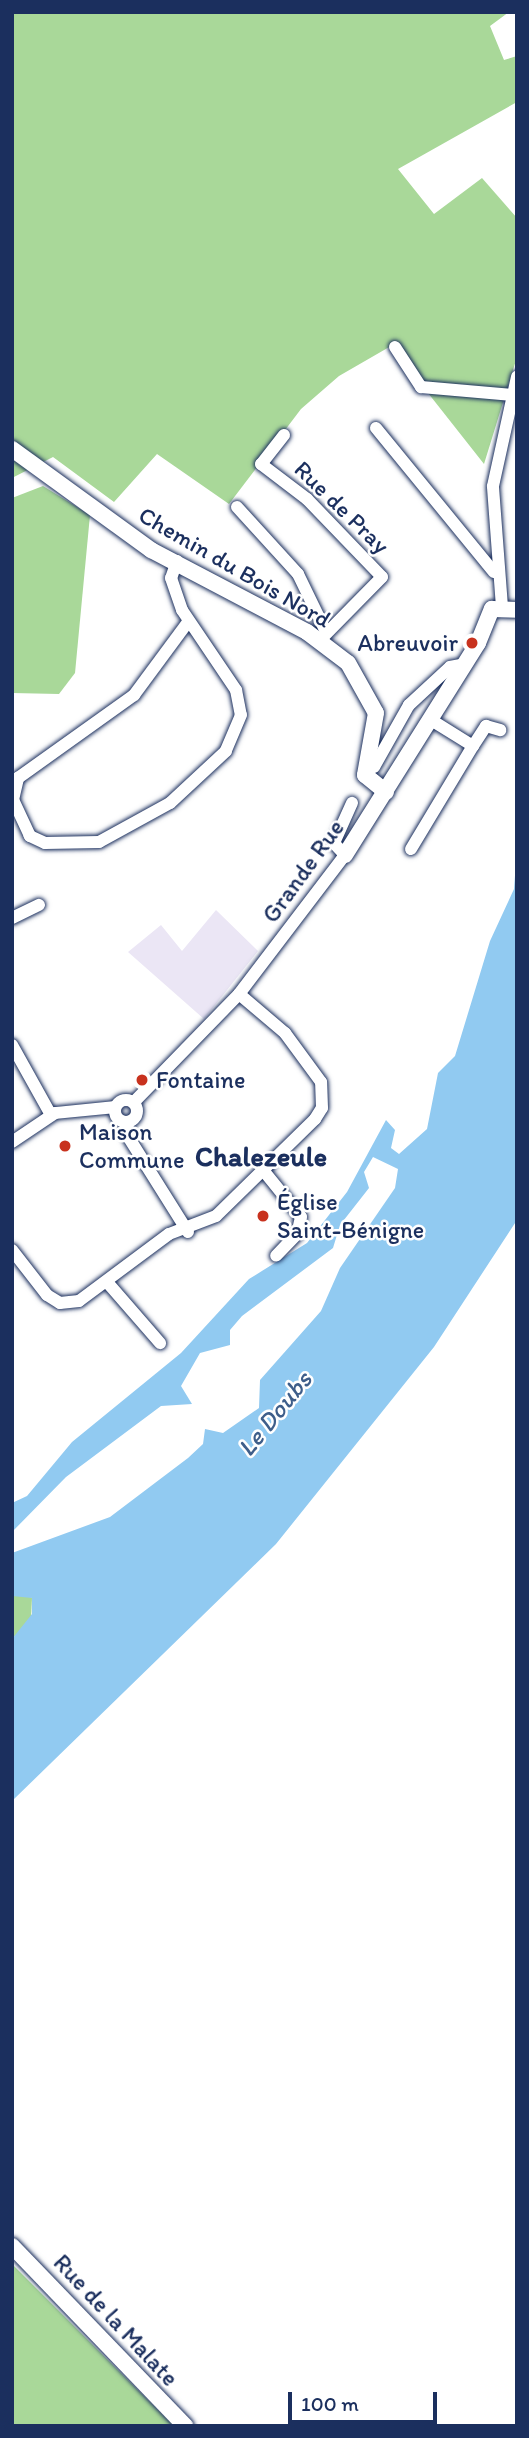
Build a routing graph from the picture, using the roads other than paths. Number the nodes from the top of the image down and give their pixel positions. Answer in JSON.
{"nodes":[{"id":1,"x":395,"y":347,"type":"dead end"},
{"id":2,"x":517,"y":377,"type":"edge"},
{"id":3,"x":513,"y":395,"type":"junction"},
{"id":4,"x":376,"y":428,"type":"dead end"},
{"id":5,"x":284,"y":435,"type":"dead end"},
{"id":6,"x":12,"y":449,"type":"edge"},
{"id":7,"x":237,"y":507,"type":"dead end"},
{"id":8,"x":177,"y":561,"type":"junction"},
{"id":9,"x":495,"y":578,"type":"junction"},
{"id":10,"x":503,"y":614,"type":"edge"},
{"id":11,"x":188,"y":622,"type":"junction"},
{"id":12,"x":323,"y":636,"type":"junction"},
{"id":13,"x":465,"y":664,"type":"junction"},
{"id":14,"x":431,"y":720,"type":"junction"},
{"id":15,"x":500,"y":730,"type":"dead end"},
{"id":16,"x":472,"y":746,"type":"junction"},
{"id":17,"x":374,"y":767,"type":"dead end"},
{"id":18,"x":386,"y":792,"type":"junction"},
{"id":19,"x":352,"y":803,"type":"dead end"},
{"id":20,"x":411,"y":849,"type":"dead end"},
{"id":21,"x":345,"y":855,"type":"junction"},
{"id":22,"x":39,"y":905,"type":"dead end"},
{"id":23,"x":12,"y":918,"type":"edge"},
{"id":24,"x":239,"y":995,"type":"junction"},
{"id":25,"x":12,"y":1045,"type":"edge"},
{"id":26,"x":134,"y":1102,"type":"junction"},
{"id":27,"x":115,"y":1107,"type":"junction"},
{"id":28,"x":51,"y":1115,"type":"junction"},
{"id":29,"x":127,"y":1122,"type":"junction"},
{"id":30,"x":12,"y":1142,"type":"edge"},
{"id":31,"x":263,"y":1170,"type":"junction"},
{"id":32,"x":188,"y":1232,"type":"junction"},
{"id":33,"x":12,"y":1250,"type":"edge"},
{"id":34,"x":276,"y":1256,"type":"dead end"},
{"id":35,"x":107,"y":1282,"type":"junction"},
{"id":36,"x":160,"y":1343,"type":"dead end"},
{"id":37,"x":12,"y":2246,"type":"edge"},
{"id":38,"x":185,"y":2426,"type":"edge"}],
"edges":[{"from":1,"to":3,"type":"street"},
{"from":2,"to":3,"type":"street"},
{"from":3,"to":9,"type":"street"},
{"from":4,"to":9,"type":"street"},
{"from":5,"to":12,"type":"street","name":"Rue de Pray"},
{"from":6,"to":8,"type":"street","name":"Chemin du Bois Nord"},
{"from":7,"to":12,"type":"street"},
{"from":8,"to":11,"type":"street"},
{"from":8,"to":12,"type":"street","name":"Chemin du Bois Nord"},
{"from":9,"to":10,"type":"street"},
{"from":10,"to":13,"type":"street","name":"Grande Rue"},
{"from":11,"to":11,"type":"street"},
{"from":12,"to":18,"type":"street","name":"Chemin du Bois Nord"},
{"from":13,"to":14,"type":"street","name":"Grande Rue"},
{"from":13,"to":17,"type":"street"},
{"from":14,"to":16,"type":"street"},
{"from":14,"to":18,"type":"street","name":"Grande Rue"},
{"from":15,"to":16,"type":"street"},
{"from":16,"to":20,"type":"street"},
{"from":18,"to":21,"type":"street","name":"Grande Rue"},
{"from":19,"to":21,"type":"street"},
{"from":21,"to":24,"type":"street","name":"Grande Rue"},
{"from":22,"to":23,"type":"street"},
{"from":24,"to":26,"type":"street","name":"Grande Rue"},
{"from":24,"to":31,"type":"street"},
{"from":25,"to":28,"type":"street"},
{"from":26,"to":27,"type":"street"},
{"from":26,"to":29,"type":"street"},
{"from":27,"to":28,"type":"street"},
{"from":27,"to":29,"type":"street"},
{"from":28,"to":30,"type":"street"},
{"from":29,"to":32,"type":"street"},
{"from":31,"to":32,"type":"street"},
{"from":31,"to":34,"type":"street"},
{"from":32,"to":35,"type":"street"},
{"from":33,"to":35,"type":"street"},
{"from":35,"to":36,"type":"street"},
{"from":37,"to":38,"type":"street","name":"Rue de la Malate"}]}
